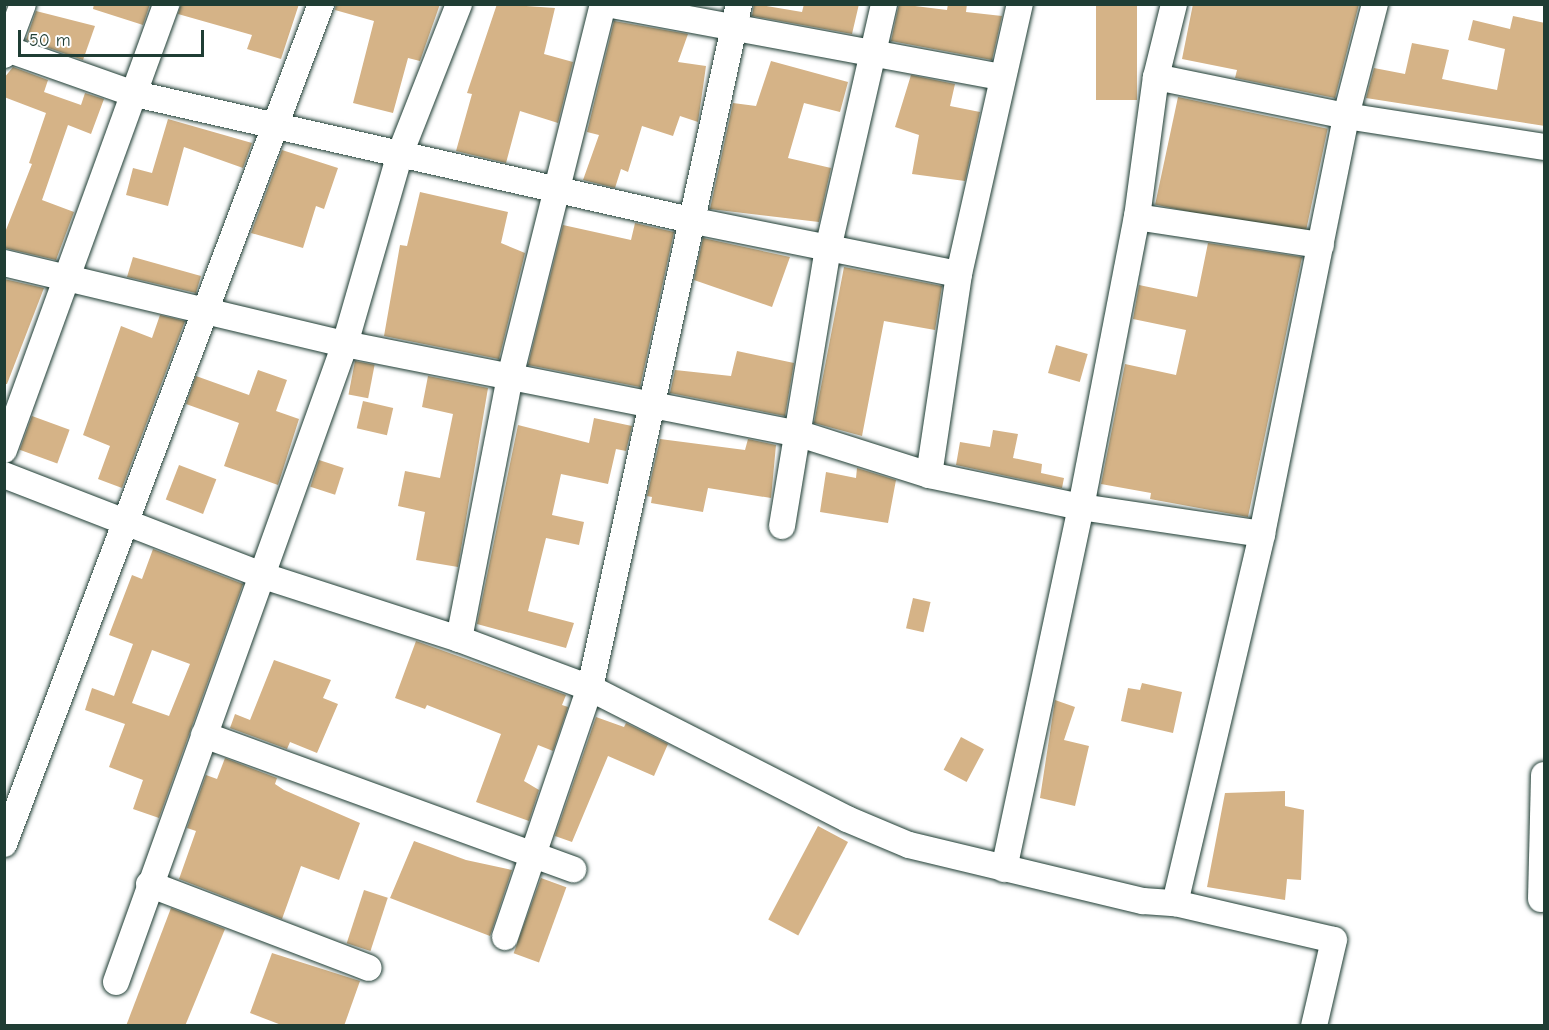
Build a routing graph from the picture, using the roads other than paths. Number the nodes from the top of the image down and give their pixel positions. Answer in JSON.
{"nodes":[{"id":1,"x":23,"y":4,"type":"edge"},
{"id":2,"x":166,"y":4,"type":"edge"},
{"id":3,"x":321,"y":4,"type":"edge"},
{"id":4,"x":459,"y":4,"type":"edge"},
{"id":5,"x":605,"y":4,"type":"edge"},
{"id":6,"x":739,"y":4,"type":"edge"},
{"id":7,"x":884,"y":4,"type":"edge"},
{"id":8,"x":1020,"y":4,"type":"edge"},
{"id":9,"x":1174,"y":4,"type":"edge"},
{"id":10,"x":1374,"y":4,"type":"edge"},
{"id":11,"x":734,"y":31,"type":"junction"},
{"id":12,"x":5,"y":51,"type":"edge"},
{"id":13,"x":872,"y":55,"type":"junction"},
{"id":14,"x":1002,"y":77,"type":"junction"},
{"id":15,"x":1156,"y":77,"type":"junction"},
{"id":16,"x":131,"y":93,"type":"junction"},
{"id":17,"x":1346,"y":116,"type":"junction"},
{"id":18,"x":278,"y":124,"type":"junction"},
{"id":19,"x":1545,"y":147,"type":"edge"},
{"id":20,"x":400,"y":154,"type":"junction"},
{"id":21,"x":558,"y":186,"type":"junction"},
{"id":22,"x":1137,"y":217,"type":"junction"},
{"id":23,"x":695,"y":221,"type":"junction"},
{"id":24,"x":1321,"y":245,"type":"junction"},
{"id":25,"x":828,"y":249,"type":"junction"},
{"id":26,"x":4,"y":263,"type":"edge"},
{"id":27,"x":959,"y":274,"type":"junction"},
{"id":28,"x":66,"y":278,"type":"junction"},
{"id":29,"x":204,"y":310,"type":"junction"},
{"id":30,"x":345,"y":344,"type":"junction"},
{"id":31,"x":510,"y":377,"type":"junction"},
{"id":32,"x":651,"y":403,"type":"junction"},
{"id":33,"x":800,"y":434,"type":"junction"},
{"id":34,"x":4,"y":450,"type":"edge"},
{"id":35,"x":4,"y":475,"type":"edge"},
{"id":36,"x":929,"y":475,"type":"junction"},
{"id":37,"x":1081,"y":507,"type":"junction"},
{"id":38,"x":124,"y":523,"type":"junction"},
{"id":39,"x":782,"y":526,"type":"dead end"},
{"id":40,"x":1262,"y":534,"type":"junction"},
{"id":41,"x":264,"y":576,"type":"junction"},
{"id":42,"x":459,"y":639,"type":"junction"},
{"id":43,"x":590,"y":688,"type":"junction"},
{"id":44,"x":204,"y":735,"type":"junction"},
{"id":45,"x":1545,"y":775,"type":"edge"},
{"id":46,"x":4,"y":844,"type":"edge"},
{"id":47,"x":531,"y":854,"type":"junction"},
{"id":48,"x":573,"y":869,"type":"dead end"},
{"id":49,"x":1004,"y":869,"type":"junction"},
{"id":50,"x":149,"y":884,"type":"junction"},
{"id":51,"x":1541,"y":899,"type":"dead end"},
{"id":52,"x":1174,"y":903,"type":"junction"},
{"id":53,"x":504,"y":938,"type":"dead end"},
{"id":54,"x":369,"y":968,"type":"dead end"},
{"id":55,"x":116,"y":982,"type":"dead end"},
{"id":56,"x":1314,"y":1026,"type":"edge"}],
"edges":[{"from":1,"to":12,"type":"street"},
{"from":2,"to":16,"type":"street"},
{"from":3,"to":18,"type":"street"},
{"from":4,"to":20,"type":"street"},
{"from":5,"to":11,"type":"street"},
{"from":5,"to":21,"type":"street"},
{"from":6,"to":11,"type":"street"},
{"from":7,"to":13,"type":"street"},
{"from":8,"to":14,"type":"street"},
{"from":9,"to":15,"type":"street"},
{"from":10,"to":17,"type":"street"},
{"from":11,"to":13,"type":"street"},
{"from":11,"to":23,"type":"street"},
{"from":12,"to":16,"type":"street"},
{"from":13,"to":14,"type":"street"},
{"from":13,"to":25,"type":"street"},
{"from":14,"to":27,"type":"street"},
{"from":15,"to":17,"type":"street"},
{"from":15,"to":22,"type":"street"},
{"from":16,"to":18,"type":"street"},
{"from":16,"to":28,"type":"street"},
{"from":17,"to":19,"type":"street"},
{"from":17,"to":24,"type":"street"},
{"from":18,"to":20,"type":"street"},
{"from":18,"to":29,"type":"street"},
{"from":20,"to":21,"type":"street"},
{"from":20,"to":30,"type":"street"},
{"from":21,"to":23,"type":"street"},
{"from":21,"to":31,"type":"street"},
{"from":22,"to":24,"type":"street"},
{"from":22,"to":37,"type":"street"},
{"from":23,"to":25,"type":"street"},
{"from":23,"to":32,"type":"street"},
{"from":24,"to":40,"type":"street"},
{"from":25,"to":27,"type":"street"},
{"from":25,"to":33,"type":"street"},
{"from":26,"to":28,"type":"street"},
{"from":27,"to":36,"type":"street"},
{"from":28,"to":29,"type":"street"},
{"from":28,"to":34,"type":"street"},
{"from":29,"to":30,"type":"street"},
{"from":29,"to":38,"type":"street"},
{"from":30,"to":31,"type":"street"},
{"from":30,"to":41,"type":"street"},
{"from":31,"to":32,"type":"street"},
{"from":31,"to":42,"type":"street"},
{"from":32,"to":33,"type":"street"},
{"from":32,"to":43,"type":"street"},
{"from":33,"to":36,"type":"street"},
{"from":33,"to":39,"type":"street"},
{"from":35,"to":38,"type":"street"},
{"from":36,"to":37,"type":"street"},
{"from":37,"to":40,"type":"street"},
{"from":37,"to":49,"type":"street"},
{"from":38,"to":41,"type":"street"},
{"from":38,"to":46,"type":"street"},
{"from":40,"to":52,"type":"street"},
{"from":41,"to":42,"type":"street"},
{"from":41,"to":44,"type":"street"},
{"from":42,"to":43,"type":"street"},
{"from":43,"to":47,"type":"street"},
{"from":43,"to":49,"type":"street"},
{"from":44,"to":47,"type":"street"},
{"from":44,"to":50,"type":"street"},
{"from":45,"to":51,"type":"street"},
{"from":47,"to":48,"type":"street"},
{"from":47,"to":53,"type":"street"},
{"from":49,"to":52,"type":"street"},
{"from":50,"to":54,"type":"street"},
{"from":50,"to":55,"type":"street"},
{"from":52,"to":56,"type":"street"}]}
